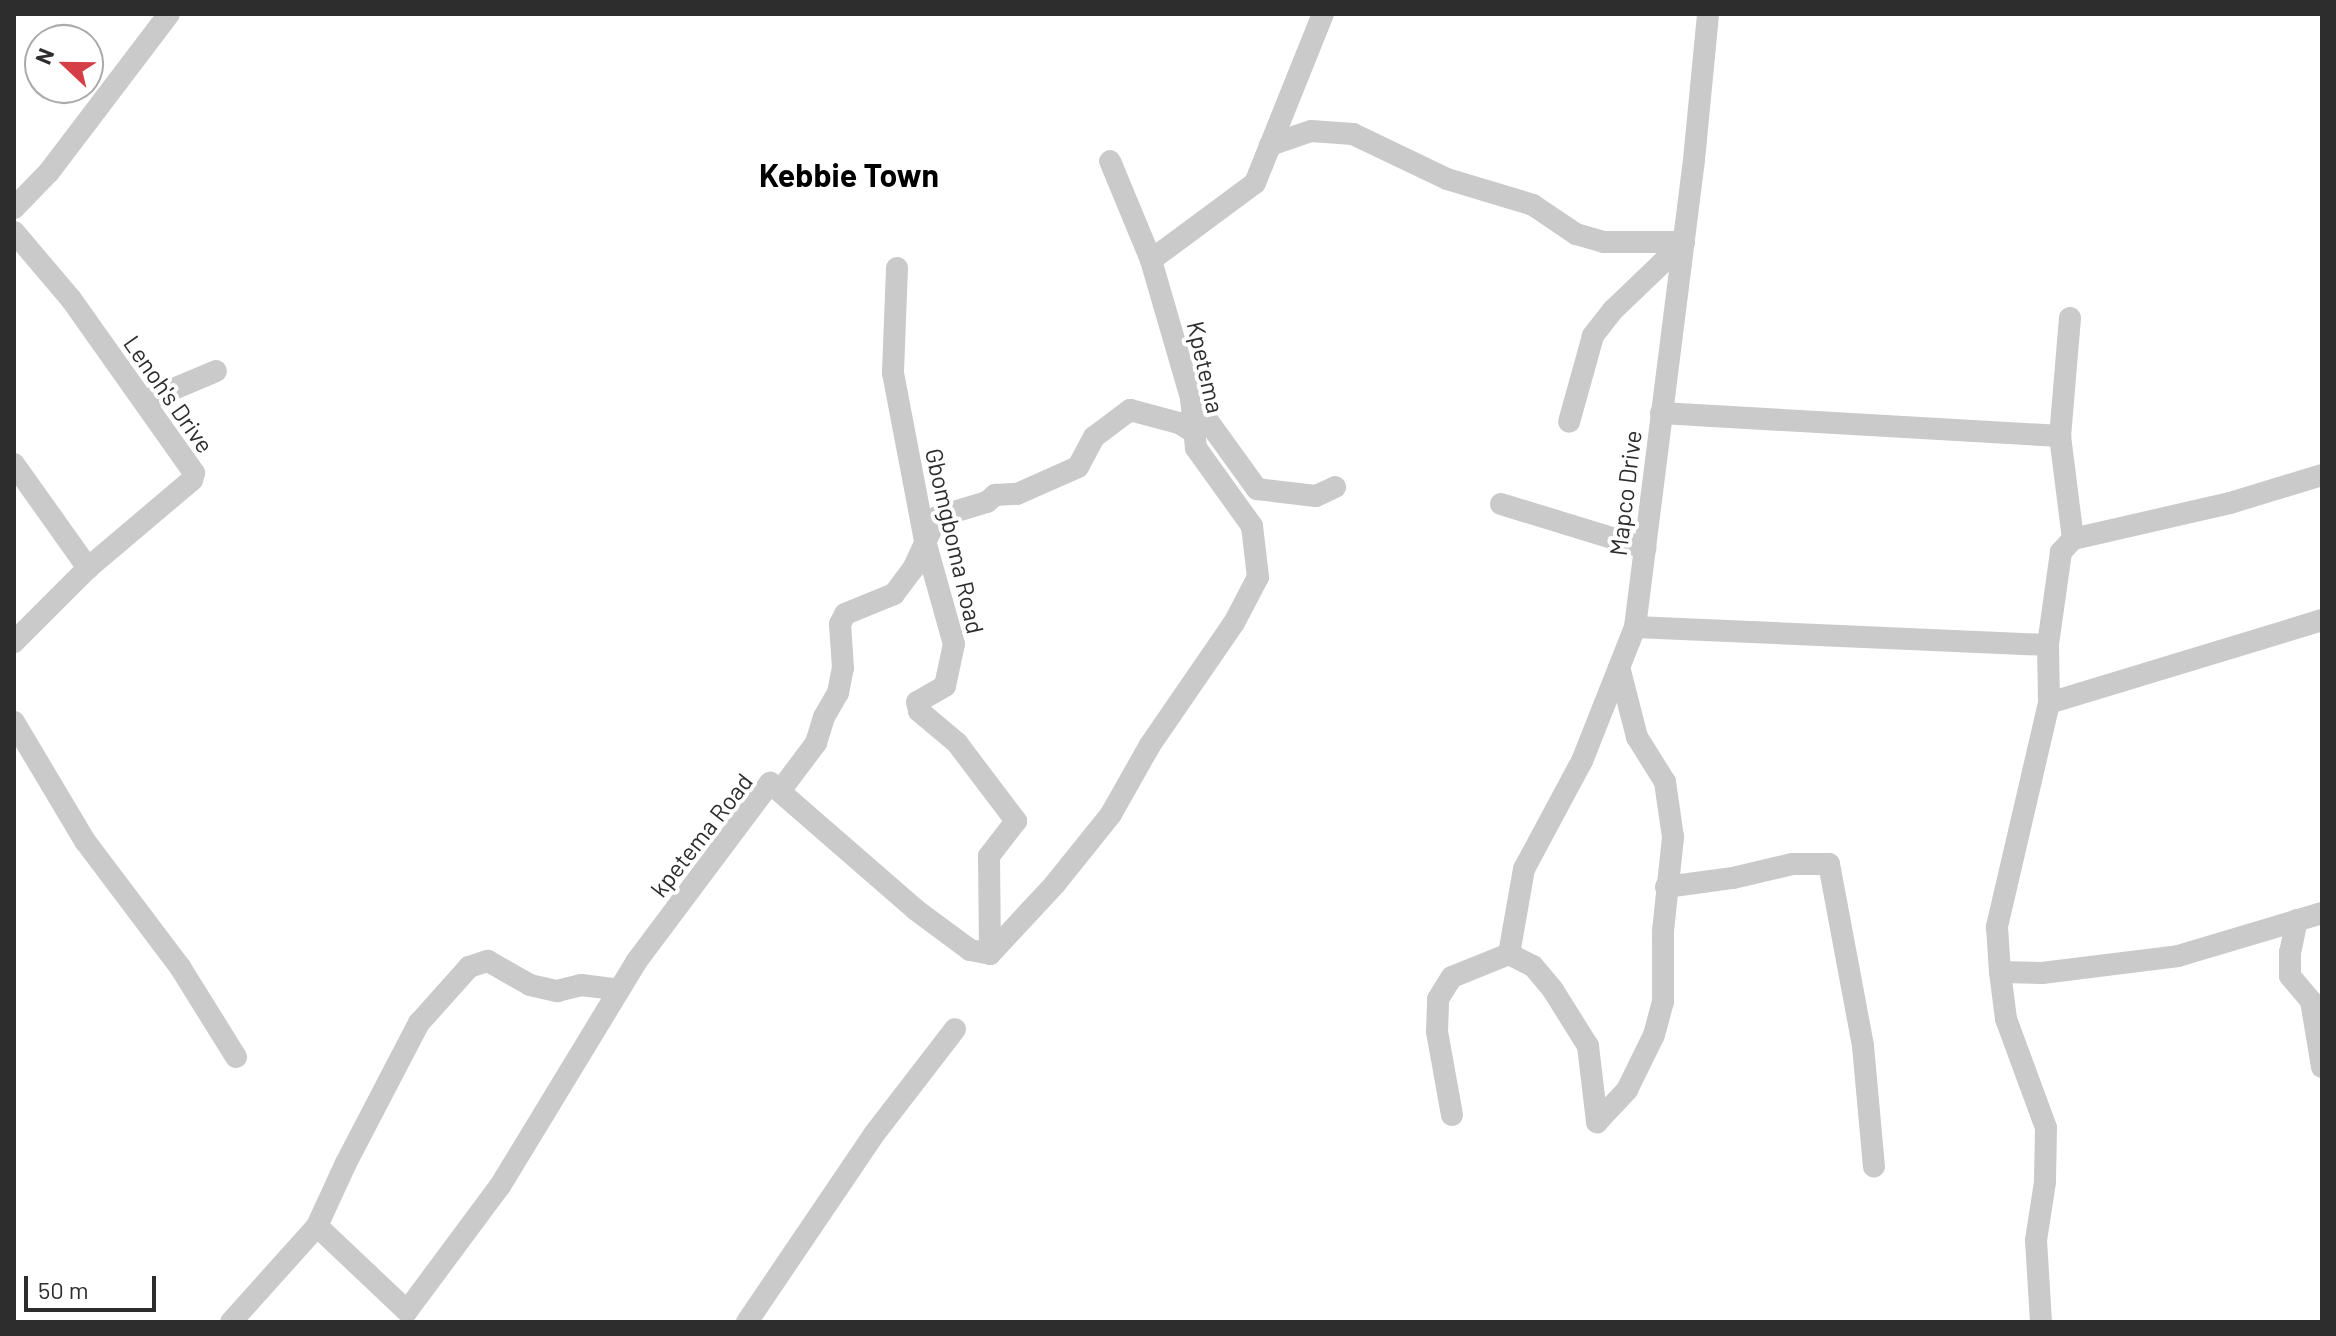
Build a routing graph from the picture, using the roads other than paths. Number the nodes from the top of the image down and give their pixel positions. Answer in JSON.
{"nodes":[{"id":1,"x":169,"y":14,"type":"edge"},
{"id":2,"x":1323,"y":14,"type":"edge"},
{"id":3,"x":1708,"y":14,"type":"edge"},
{"id":4,"x":1270,"y":145,"type":"junction"},
{"id":5,"x":1110,"y":161,"type":"dead end"},
{"id":6,"x":14,"y":208,"type":"edge"},
{"id":7,"x":14,"y":232,"type":"edge"},
{"id":8,"x":1684,"y":242,"type":"junction"},
{"id":9,"x":1151,"y":260,"type":"junction"},
{"id":10,"x":897,"y":268,"type":"dead end"},
{"id":11,"x":2070,"y":318,"type":"dead end"},
{"id":12,"x":216,"y":371,"type":"dead end"},
{"id":13,"x":1191,"y":398,"type":"junction"},
{"id":14,"x":145,"y":401,"type":"junction"},
{"id":15,"x":1661,"y":413,"type":"junction"},
{"id":16,"x":1569,"y":422,"type":"dead end"},
{"id":17,"x":1195,"y":433,"type":"junction"},
{"id":18,"x":2060,"y":436,"type":"junction"},
{"id":19,"x":14,"y":464,"type":"edge"},
{"id":20,"x":2322,"y":475,"type":"edge"},
{"id":21,"x":1335,"y":487,"type":"dead end"},
{"id":22,"x":1501,"y":504,"type":"dead end"},
{"id":23,"x":2073,"y":539,"type":"junction"},
{"id":24,"x":925,"y":541,"type":"junction"},
{"id":25,"x":1645,"y":548,"type":"junction"},
{"id":26,"x":88,"y":568,"type":"junction"},
{"id":27,"x":2322,"y":620,"type":"edge"},
{"id":28,"x":1635,"y":627,"type":"junction"},
{"id":29,"x":14,"y":642,"type":"edge"},
{"id":30,"x":2048,"y":645,"type":"junction"},
{"id":31,"x":1619,"y":667,"type":"junction"},
{"id":32,"x":2049,"y":703,"type":"junction"},
{"id":33,"x":14,"y":722,"type":"edge"},
{"id":34,"x":780,"y":791,"type":"junction"},
{"id":35,"x":1666,"y":887,"type":"junction"},
{"id":36,"x":2322,"y":913,"type":"edge"},
{"id":37,"x":2297,"y":920,"type":"junction"},
{"id":38,"x":990,"y":954,"type":"junction"},
{"id":39,"x":1509,"y":954,"type":"junction"},
{"id":40,"x":2000,"y":972,"type":"junction"},
{"id":41,"x":619,"y":990,"type":"junction"},
{"id":42,"x":955,"y":1029,"type":"dead end"},
{"id":43,"x":236,"y":1057,"type":"dead end"},
{"id":44,"x":2322,"y":1067,"type":"edge"},
{"id":45,"x":1452,"y":1115,"type":"dead end"},
{"id":46,"x":1874,"y":1167,"type":"dead end"},
{"id":47,"x":317,"y":1226,"type":"junction"},
{"id":48,"x":415,"y":1316,"type":"edge"},
{"id":49,"x":231,"y":1322,"type":"edge"},
{"id":50,"x":747,"y":1322,"type":"edge"},
{"id":51,"x":2041,"y":1322,"type":"edge"}],
"edges":[{"from":1,"to":6,"type":"street"},
{"from":2,"to":4,"type":"street"},
{"from":3,"to":8,"type":"street","name":"Mapco Drive"},
{"from":4,"to":8,"type":"street"},
{"from":4,"to":9,"type":"street"},
{"from":5,"to":9,"type":"street","name":"Kpetema"},
{"from":7,"to":14,"type":"street","name":"Lenoh's Drive"},
{"from":8,"to":15,"type":"street","name":"Mapco Drive"},
{"from":8,"to":16,"type":"street"},
{"from":9,"to":13,"type":"street","name":"Kpetema"},
{"from":10,"to":24,"type":"street","name":"Gbomgboma Road"},
{"from":11,"to":18,"type":"street"},
{"from":12,"to":14,"type":"street"},
{"from":13,"to":17,"type":"street","name":"Kpetema"},
{"from":13,"to":21,"type":"street"},
{"from":14,"to":26,"type":"street","name":"Lenoh's Drive"},
{"from":15,"to":18,"type":"street"},
{"from":15,"to":25,"type":"street","name":"Mapco Drive"},
{"from":17,"to":24,"type":"street"},
{"from":17,"to":38,"type":"street","name":"Kpetema"},
{"from":18,"to":23,"type":"street"},
{"from":19,"to":26,"type":"street"},
{"from":20,"to":23,"type":"street"},
{"from":22,"to":25,"type":"street"},
{"from":23,"to":30,"type":"street"},
{"from":24,"to":34,"type":"street"},
{"from":24,"to":38,"type":"street","name":"Gbomgboma Road"},
{"from":25,"to":28,"type":"street","name":"Mapco Drive"},
{"from":26,"to":29,"type":"street"},
{"from":27,"to":32,"type":"street"},
{"from":28,"to":30,"type":"street"},
{"from":28,"to":31,"type":"street","name":"Mapco Drive"},
{"from":30,"to":32,"type":"street"},
{"from":31,"to":35,"type":"street"},
{"from":31,"to":39,"type":"street","name":"Mapco Drive"},
{"from":32,"to":40,"type":"street"},
{"from":33,"to":43,"type":"street"},
{"from":34,"to":38,"type":"street","name":"kpetema Road"},
{"from":34,"to":41,"type":"street","name":"kpetema Road"},
{"from":35,"to":39,"type":"street"},
{"from":35,"to":46,"type":"street"},
{"from":36,"to":37,"type":"street"},
{"from":37,"to":40,"type":"street"},
{"from":37,"to":44,"type":"street"},
{"from":39,"to":45,"type":"street"},
{"from":40,"to":51,"type":"street"},
{"from":41,"to":47,"type":"street"},
{"from":41,"to":48,"type":"street","name":"kpetema Road"},
{"from":42,"to":50,"type":"street"},
{"from":47,"to":48,"type":"street","name":"kpetema Road"},
{"from":47,"to":49,"type":"street"}]}
